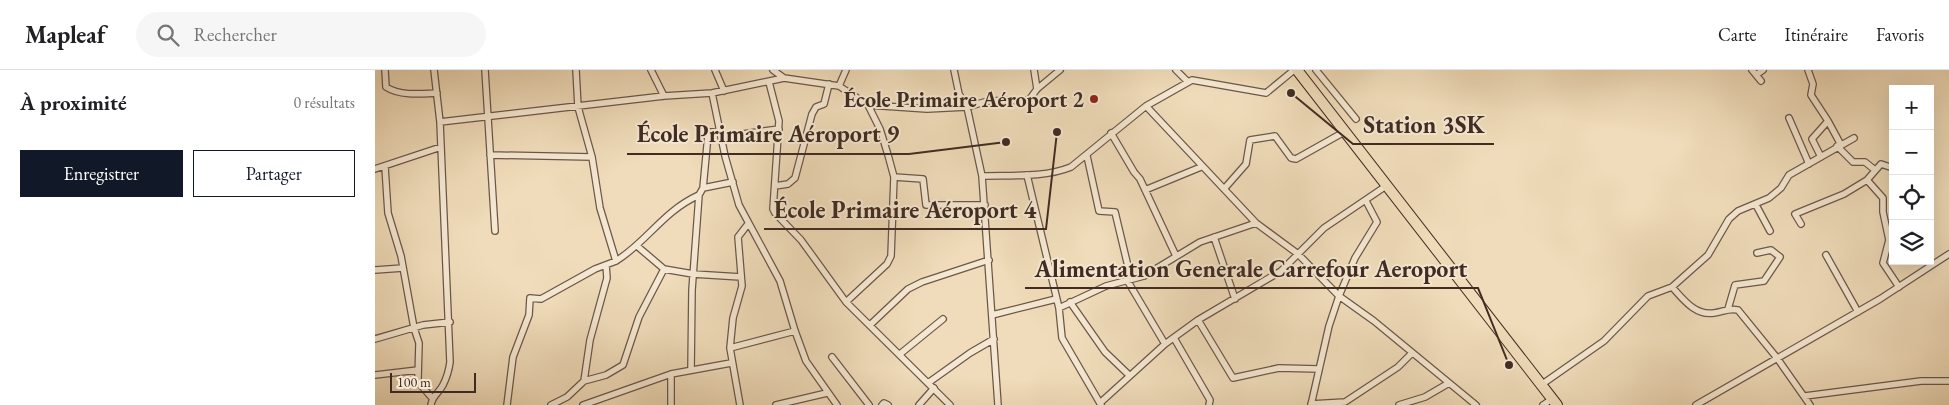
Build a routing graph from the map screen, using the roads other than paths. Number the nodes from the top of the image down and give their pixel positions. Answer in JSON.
{"nodes":[{"id":1,"x":385,"y":70,"type":"edge"},
{"id":2,"x":434,"y":70,"type":"edge"},
{"id":3,"x":485,"y":70,"type":"edge"},
{"id":4,"x":576,"y":70,"type":"edge"},
{"id":5,"x":651,"y":70,"type":"edge"},
{"id":6,"x":715,"y":70,"type":"edge"},
{"id":7,"x":773,"y":70,"type":"edge"},
{"id":8,"x":846,"y":70,"type":"edge"},
{"id":9,"x":954,"y":70,"type":"edge"},
{"id":10,"x":1034,"y":70,"type":"edge"},
{"id":11,"x":1060,"y":70,"type":"edge"},
{"id":12,"x":1175,"y":70,"type":"edge"},
{"id":13,"x":1295,"y":70,"type":"edge"},
{"id":14,"x":1316,"y":70,"type":"edge"},
{"id":15,"x":1763,"y":70,"type":"edge"},
{"id":16,"x":1808,"y":70,"type":"edge"},
{"id":17,"x":1754,"y":73,"type":"edge"},
{"id":18,"x":784,"y":78,"type":"junction"},
{"id":19,"x":1187,"y":81,"type":"junction"},
{"id":20,"x":1761,"y":81,"type":"dead end"},
{"id":21,"x":769,"y":82,"type":"junction"},
{"id":22,"x":829,"y":84,"type":"junction"},
{"id":23,"x":839,"y":86,"type":"junction"},
{"id":24,"x":1037,"y":89,"type":"junction"},
{"id":25,"x":724,"y":91,"type":"junction"},
{"id":26,"x":437,"y":93,"type":"junction"},
{"id":27,"x":712,"y":93,"type":"junction"},
{"id":28,"x":664,"y":96,"type":"junction"},
{"id":29,"x":868,"y":105,"type":"junction"},
{"id":30,"x":1147,"y":106,"type":"junction"},
{"id":31,"x":578,"y":107,"type":"junction"},
{"id":32,"x":967,"y":107,"type":"junction"},
{"id":33,"x":488,"y":118,"type":"junction"},
{"id":34,"x":1789,"y":118,"type":"dead end"},
{"id":35,"x":1356,"y":119,"type":"dead end"},
{"id":36,"x":1828,"y":120,"type":"junction"},
{"id":37,"x":440,"y":122,"type":"junction"},
{"id":38,"x":779,"y":129,"type":"junction"},
{"id":39,"x":1344,"y":132,"type":"junction"},
{"id":40,"x":721,"y":134,"type":"junction"},
{"id":41,"x":1111,"y":134,"type":"junction"},
{"id":42,"x":1854,"y":138,"type":"dead end"},
{"id":43,"x":1839,"y":146,"type":"junction"},
{"id":44,"x":441,"y":147,"type":"junction"},
{"id":45,"x":490,"y":155,"type":"junction"},
{"id":46,"x":591,"y":156,"type":"junction"},
{"id":47,"x":1087,"y":156,"type":"junction"},
{"id":48,"x":1821,"y":156,"type":"junction"},
{"id":49,"x":1809,"y":164,"type":"junction"},
{"id":50,"x":1889,"y":166,"type":"edge"},
{"id":51,"x":385,"y":167,"type":"junction"},
{"id":52,"x":1201,"y":167,"type":"junction"},
{"id":53,"x":375,"y":169,"type":"edge"},
{"id":54,"x":1875,"y":170,"type":"junction"},
{"id":55,"x":1027,"y":175,"type":"junction"},
{"id":56,"x":982,"y":176,"type":"junction"},
{"id":57,"x":894,"y":177,"type":"junction"},
{"id":58,"x":1867,"y":180,"type":"junction"},
{"id":59,"x":733,"y":182,"type":"junction"},
{"id":60,"x":775,"y":186,"type":"junction"},
{"id":61,"x":1386,"y":186,"type":"junction"},
{"id":62,"x":703,"y":188,"type":"junction"},
{"id":63,"x":1223,"y":189,"type":"junction"},
{"id":64,"x":1145,"y":190,"type":"junction"},
{"id":65,"x":699,"y":195,"type":"junction"},
{"id":66,"x":1366,"y":201,"type":"junction"},
{"id":67,"x":985,"y":205,"type":"junction"},
{"id":68,"x":1755,"y":205,"type":"junction"},
{"id":69,"x":1257,"y":223,"type":"junction"},
{"id":70,"x":748,"y":224,"type":"junction"},
{"id":71,"x":1801,"y":224,"type":"dead end"},
{"id":72,"x":495,"y":231,"type":"dead end"},
{"id":73,"x":1770,"y":231,"type":"dead end"},
{"id":74,"x":1214,"y":237,"type":"junction"},
{"id":75,"x":637,"y":246,"type":"junction"},
{"id":76,"x":1298,"y":254,"type":"junction"},
{"id":77,"x":1757,"y":254,"type":"dead end"},
{"id":78,"x":1949,"y":254,"type":"edge"},
{"id":79,"x":1827,"y":255,"type":"dead end"},
{"id":80,"x":1176,"y":256,"type":"junction"},
{"id":81,"x":989,"y":260,"type":"junction"},
{"id":82,"x":616,"y":261,"type":"junction"},
{"id":83,"x":606,"y":265,"type":"junction"},
{"id":84,"x":403,"y":268,"type":"junction"},
{"id":85,"x":664,"y":269,"type":"junction"},
{"id":86,"x":375,"y":270,"type":"edge"},
{"id":87,"x":693,"y":274,"type":"junction"},
{"id":88,"x":741,"y":277,"type":"junction"},
{"id":89,"x":1129,"y":280,"type":"junction"},
{"id":90,"x":1672,"y":287,"type":"junction"},
{"id":91,"x":1899,"y":287,"type":"junction"},
{"id":92,"x":1339,"y":296,"type":"junction"},
{"id":93,"x":1056,"y":298,"type":"junction"},
{"id":94,"x":1235,"y":298,"type":"junction"},
{"id":95,"x":846,"y":302,"type":"junction"},
{"id":96,"x":1070,"y":302,"type":"junction"},
{"id":97,"x":1059,"y":308,"type":"junction"},
{"id":98,"x":1728,"y":309,"type":"junction"},
{"id":99,"x":1858,"y":312,"type":"junction"},
{"id":100,"x":992,"y":315,"type":"junction"},
{"id":101,"x":943,"y":318,"type":"dead end"},
{"id":102,"x":1198,"y":320,"type":"junction"},
{"id":103,"x":450,"y":322,"type":"junction"},
{"id":104,"x":870,"y":325,"type":"junction"},
{"id":105,"x":413,"y":328,"type":"junction"},
{"id":106,"x":795,"y":331,"type":"junction"},
{"id":107,"x":1174,"y":338,"type":"junction"},
{"id":108,"x":375,"y":339,"type":"edge"},
{"id":109,"x":994,"y":339,"type":"junction"},
{"id":110,"x":1165,"y":344,"type":"junction"},
{"id":111,"x":729,"y":348,"type":"junction"},
{"id":112,"x":900,"y":354,"type":"junction"},
{"id":113,"x":1412,"y":354,"type":"junction"},
{"id":114,"x":832,"y":357,"type":"dead end"},
{"id":115,"x":1777,"y":358,"type":"junction"},
{"id":116,"x":731,"y":363,"type":"junction"},
{"id":117,"x":1319,"y":369,"type":"junction"},
{"id":118,"x":418,"y":370,"type":"junction"},
{"id":119,"x":691,"y":370,"type":"junction"},
{"id":120,"x":671,"y":374,"type":"junction"},
{"id":121,"x":375,"y":375,"type":"edge"},
{"id":122,"x":1129,"y":375,"type":"junction"},
{"id":123,"x":1949,"y":380,"type":"edge"},
{"id":124,"x":584,"y":381,"type":"junction"},
{"id":125,"x":928,"y":383,"type":"junction"},
{"id":126,"x":1449,"y":383,"type":"junction"},
{"id":127,"x":1541,"y":384,"type":"junction"},
{"id":128,"x":934,"y":388,"type":"junction"},
{"id":129,"x":827,"y":393,"type":"junction"},
{"id":130,"x":1805,"y":396,"type":"junction"},
{"id":131,"x":813,"y":397,"type":"junction"},
{"id":132,"x":431,"y":402,"type":"edge"},
{"id":133,"x":1550,"y":403,"type":"edge"},
{"id":134,"x":1101,"y":404,"type":"edge"},
{"id":135,"x":507,"y":405,"type":"edge"},
{"id":136,"x":551,"y":405,"type":"edge"},
{"id":137,"x":583,"y":405,"type":"edge"},
{"id":138,"x":671,"y":405,"type":"edge"},
{"id":139,"x":740,"y":405,"type":"edge"},
{"id":140,"x":776,"y":405,"type":"edge"},
{"id":141,"x":809,"y":405,"type":"edge"},
{"id":142,"x":837,"y":405,"type":"edge"},
{"id":143,"x":869,"y":405,"type":"edge"},
{"id":144,"x":881,"y":405,"type":"edge"},
{"id":145,"x":888,"y":405,"type":"edge"},
{"id":146,"x":919,"y":405,"type":"edge"},
{"id":147,"x":950,"y":405,"type":"edge"},
{"id":148,"x":998,"y":405,"type":"edge"},
{"id":149,"x":1209,"y":405,"type":"edge"},
{"id":150,"x":1311,"y":405,"type":"edge"},
{"id":151,"x":1400,"y":405,"type":"edge"},
{"id":152,"x":1476,"y":405,"type":"edge"},
{"id":153,"x":1696,"y":405,"type":"edge"},
{"id":154,"x":1810,"y":405,"type":"edge"}],
"edges":[{"from":1,"to":26,"type":"street"},
{"from":2,"to":26,"type":"street"},
{"from":3,"to":33,"type":"street"},
{"from":4,"to":31,"type":"street"},
{"from":5,"to":28,"type":"street"},
{"from":6,"to":25,"type":"street"},
{"from":7,"to":18,"type":"street"},
{"from":8,"to":23,"type":"street"},
{"from":9,"to":32,"type":"street"},
{"from":10,"to":24,"type":"street"},
{"from":11,"to":24,"type":"street"},
{"from":12,"to":19,"type":"street"},
{"from":13,"to":19,"type":"street"},
{"from":13,"to":39,"type":"highway"},
{"from":14,"to":35,"type":"street"},
{"from":15,"to":17,"type":"street"},
{"from":16,"to":36,"type":"street"},
{"from":17,"to":20,"type":"street"},
{"from":18,"to":21,"type":"street"},
{"from":18,"to":22,"type":"street"},
{"from":19,"to":30,"type":"street"},
{"from":21,"to":25,"type":"street"},
{"from":21,"to":38,"type":"street"},
{"from":22,"to":23,"type":"street"},
{"from":22,"to":60,"type":"street"},
{"from":23,"to":29,"type":"street"},
{"from":24,"to":32,"type":"street"},
{"from":25,"to":27,"type":"street"},
{"from":26,"to":37,"type":"street"},
{"from":27,"to":28,"type":"street"},
{"from":27,"to":40,"type":"street"},
{"from":28,"to":31,"type":"street"},
{"from":29,"to":32,"type":"street"},
{"from":29,"to":57,"type":"street"},
{"from":30,"to":41,"type":"street"},
{"from":30,"to":52,"type":"street"},
{"from":31,"to":33,"type":"street"},
{"from":31,"to":46,"type":"street"},
{"from":32,"to":56,"type":"street"},
{"from":33,"to":37,"type":"street"},
{"from":33,"to":45,"type":"street"},
{"from":34,"to":49,"type":"street"},
{"from":36,"to":43,"type":"street"},
{"from":36,"to":48,"type":"street"},
{"from":37,"to":44,"type":"street"},
{"from":38,"to":40,"type":"street"},
{"from":38,"to":60,"type":"street"},
{"from":39,"to":61,"type":"highway"},
{"from":39,"to":63,"type":"street"},
{"from":40,"to":59,"type":"street"},
{"from":40,"to":62,"type":"street"},
{"from":41,"to":47,"type":"street"},
{"from":41,"to":64,"type":"street"},
{"from":42,"to":43,"type":"street"},
{"from":43,"to":48,"type":"street"},
{"from":43,"to":54,"type":"street"},
{"from":44,"to":51,"type":"street"},
{"from":44,"to":103,"type":"street"},
{"from":45,"to":46,"type":"street"},
{"from":45,"to":72,"type":"street"},
{"from":46,"to":82,"type":"street"},
{"from":47,"to":55,"type":"street"},
{"from":47,"to":89,"type":"street"},
{"from":48,"to":49,"type":"street"},
{"from":49,"to":68,"type":"street"},
{"from":50,"to":54,"type":"street"},
{"from":51,"to":53,"type":"street"},
{"from":51,"to":84,"type":"street"},
{"from":52,"to":63,"type":"street"},
{"from":52,"to":64,"type":"street"},
{"from":54,"to":58,"type":"street"},
{"from":55,"to":56,"type":"street"},
{"from":55,"to":93,"type":"street"},
{"from":56,"to":67,"type":"street"},
{"from":57,"to":67,"type":"street"},
{"from":57,"to":95,"type":"street"},
{"from":58,"to":71,"type":"street"},
{"from":58,"to":91,"type":"street"},
{"from":59,"to":62,"type":"street"},
{"from":59,"to":70,"type":"street"},
{"from":60,"to":95,"type":"street"},
{"from":61,"to":66,"type":"street"},
{"from":61,"to":127,"type":"highway"},
{"from":62,"to":65,"type":"street"},
{"from":63,"to":69,"type":"street"},
{"from":64,"to":80,"type":"street"},
{"from":65,"to":75,"type":"street"},
{"from":65,"to":87,"type":"street"},
{"from":66,"to":76,"type":"street"},
{"from":66,"to":92,"type":"street"},
{"from":67,"to":81,"type":"street"},
{"from":68,"to":73,"type":"street"},
{"from":68,"to":90,"type":"street"},
{"from":69,"to":74,"type":"street"},
{"from":69,"to":76,"type":"street"},
{"from":70,"to":88,"type":"street"},
{"from":70,"to":106,"type":"street"},
{"from":74,"to":80,"type":"street"},
{"from":74,"to":94,"type":"street"},
{"from":75,"to":82,"type":"street"},
{"from":75,"to":85,"type":"street"},
{"from":76,"to":92,"type":"street"},
{"from":76,"to":94,"type":"street"},
{"from":77,"to":98,"type":"street"},
{"from":78,"to":91,"type":"street"},
{"from":79,"to":99,"type":"street"},
{"from":80,"to":89,"type":"street"},
{"from":81,"to":100,"type":"street"},
{"from":81,"to":104,"type":"street"},
{"from":82,"to":83,"type":"street"},
{"from":83,"to":124,"type":"street"},
{"from":83,"to":135,"type":"street"},
{"from":84,"to":86,"type":"street"},
{"from":84,"to":105,"type":"street"},
{"from":85,"to":87,"type":"street"},
{"from":85,"to":124,"type":"street"},
{"from":87,"to":88,"type":"street"},
{"from":87,"to":119,"type":"street"},
{"from":88,"to":111,"type":"street"},
{"from":89,"to":96,"type":"street"},
{"from":89,"to":110,"type":"street"},
{"from":90,"to":98,"type":"street"},
{"from":90,"to":127,"type":"street"},
{"from":91,"to":99,"type":"street"},
{"from":92,"to":113,"type":"street"},
{"from":92,"to":117,"type":"street"},
{"from":93,"to":97,"type":"street"},
{"from":93,"to":100,"type":"street"},
{"from":94,"to":102,"type":"street"},
{"from":95,"to":104,"type":"street"},
{"from":96,"to":97,"type":"street"},
{"from":96,"to":122,"type":"street"},
{"from":97,"to":134,"type":"street"},
{"from":98,"to":115,"type":"street"},
{"from":99,"to":115,"type":"street"},
{"from":100,"to":109,"type":"street"},
{"from":101,"to":112,"type":"street"},
{"from":102,"to":107,"type":"street"},
{"from":102,"to":117,"type":"street"},
{"from":103,"to":105,"type":"street"},
{"from":103,"to":132,"type":"street"},
{"from":104,"to":112,"type":"street"},
{"from":105,"to":108,"type":"street"},
{"from":105,"to":118,"type":"street"},
{"from":106,"to":111,"type":"street"},
{"from":106,"to":129,"type":"street"},
{"from":107,"to":110,"type":"street"},
{"from":107,"to":149,"type":"street"},
{"from":109,"to":125,"type":"street"},
{"from":109,"to":148,"type":"street"},
{"from":110,"to":122,"type":"street"},
{"from":111,"to":116,"type":"street"},
{"from":112,"to":125,"type":"street"},
{"from":113,"to":126,"type":"street"},
{"from":113,"to":150,"type":"street"},
{"from":114,"to":143,"type":"street"},
{"from":115,"to":130,"type":"street"},
{"from":115,"to":153,"type":"street"},
{"from":116,"to":119,"type":"street"},
{"from":116,"to":139,"type":"street"},
{"from":117,"to":150,"type":"street"},
{"from":118,"to":121,"type":"street"},
{"from":118,"to":132,"type":"street"},
{"from":119,"to":120,"type":"street"},
{"from":120,"to":137,"type":"street"},
{"from":120,"to":138,"type":"street"},
{"from":122,"to":134,"type":"street"},
{"from":123,"to":130,"type":"street"},
{"from":124,"to":136,"type":"street"},
{"from":125,"to":128,"type":"street"},
{"from":126,"to":151,"type":"street"},
{"from":126,"to":152,"type":"street"},
{"from":127,"to":133,"type":"highway"},
{"from":128,"to":146,"type":"street"},
{"from":128,"to":147,"type":"street"},
{"from":129,"to":131,"type":"street"},
{"from":129,"to":142,"type":"street"},
{"from":130,"to":154,"type":"street"},
{"from":131,"to":140,"type":"street"},
{"from":131,"to":141,"type":"street"},
{"from":144,"to":145,"type":"street"}]}
